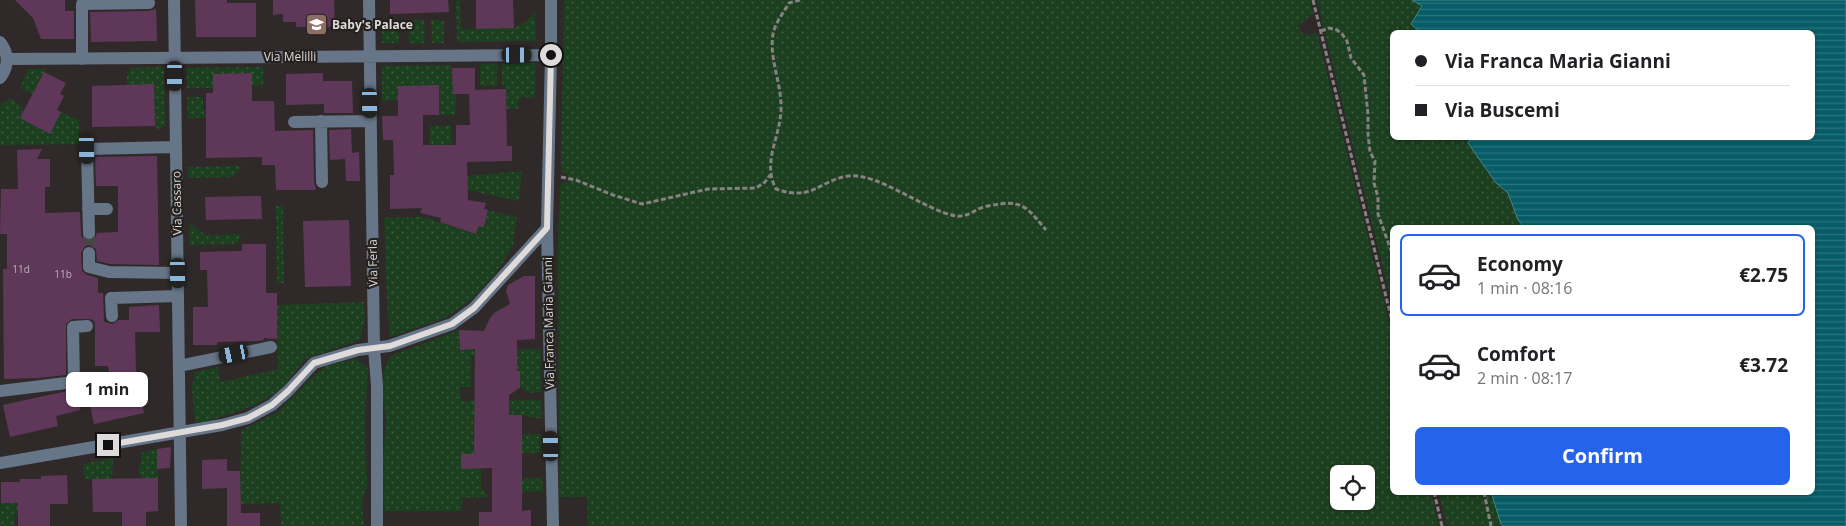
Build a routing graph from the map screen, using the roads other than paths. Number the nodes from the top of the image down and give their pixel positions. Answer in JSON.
{"nodes":[{"id":1,"x":174,"y":0,"type":"edge"},
{"id":2,"x":369,"y":0,"type":"edge"},
{"id":3,"x":550,"y":0,"type":"edge"},
{"id":4,"x":149,"y":3,"type":"dead end"},
{"id":5,"x":0,"y":42,"type":"edge"},
{"id":6,"x":551,"y":55,"type":"junction"},
{"id":7,"x":370,"y":56,"type":"junction"},
{"id":8,"x":82,"y":58,"type":"junction"},
{"id":9,"x":175,"y":58,"type":"junction"},
{"id":10,"x":7,"y":59,"type":"junction"},
{"id":11,"x":0,"y":78,"type":"edge"},
{"id":12,"x":321,"y":121,"type":"junction"},
{"id":13,"x":371,"y":121,"type":"junction"},
{"id":14,"x":294,"y":122,"type":"dead end"},
{"id":15,"x":176,"y":147,"type":"junction"},
{"id":16,"x":322,"y":182,"type":"dead end"},
{"id":17,"x":88,"y":209,"type":"junction"},
{"id":18,"x":107,"y":209,"type":"dead end"},
{"id":19,"x":547,"y":228,"type":"junction"},
{"id":20,"x":89,"y":233,"type":"tunnel mouth"},
{"id":21,"x":89,"y":253,"type":"tunnel mouth"},
{"id":22,"x":178,"y":273,"type":"junction"},
{"id":23,"x":178,"y":296,"type":"junction"},
{"id":24,"x":112,"y":316,"type":"dead end"},
{"id":25,"x":88,"y":326,"type":"dead end"},
{"id":26,"x":271,"y":347,"type":"dead end"},
{"id":27,"x":374,"y":348,"type":"junction"},
{"id":28,"x":179,"y":366,"type":"junction"},
{"id":29,"x":0,"y":391,"type":"edge"},
{"id":30,"x":180,"y":432,"type":"junction"},
{"id":31,"x":0,"y":463,"type":"edge"},
{"id":32,"x":181,"y":526,"type":"edge"},
{"id":33,"x":377,"y":526,"type":"edge"},
{"id":34,"x":552,"y":526,"type":"edge"}],
"edges":[{"from":1,"to":9,"type":"street","name":"Via Cassaro"},
{"from":2,"to":7,"type":"street","name":"Via Ferla"},
{"from":3,"to":6,"type":"street","name":"Via Franca Maria Gianni"},
{"from":4,"to":8,"type":"street"},
{"from":5,"to":10,"type":"street"},
{"from":6,"to":7,"type":"street","name":"Via Melilli"},
{"from":6,"to":19,"type":"street","name":"Via Franca Maria Gianni"},
{"from":7,"to":9,"type":"street","name":"Via Melilli"},
{"from":7,"to":13,"type":"street","name":"Via Ferla"},
{"from":8,"to":9,"type":"street","name":"Via Melilli"},
{"from":8,"to":10,"type":"street","name":"Via Melilli"},
{"from":9,"to":15,"type":"street","name":"Via Cassaro"},
{"from":10,"to":11,"type":"street"},
{"from":12,"to":13,"type":"street"},
{"from":12,"to":14,"type":"street"},
{"from":12,"to":16,"type":"street"},
{"from":13,"to":27,"type":"street","name":"Via Ferla"},
{"from":15,"to":17,"type":"street"},
{"from":15,"to":22,"type":"street","name":"Via Cassaro"},
{"from":17,"to":18,"type":"street"},
{"from":17,"to":20,"type":"street"},
{"from":19,"to":27,"type":"street"},
{"from":19,"to":34,"type":"street","name":"Via Franca Maria Gianni"},
{"from":21,"to":22,"type":"street"},
{"from":22,"to":23,"type":"street","name":"Via Cassaro"},
{"from":23,"to":24,"type":"street"},
{"from":23,"to":28,"type":"street","name":"Via Cassaro"},
{"from":25,"to":29,"type":"street"},
{"from":26,"to":28,"type":"street"},
{"from":27,"to":30,"type":"street"},
{"from":27,"to":33,"type":"street","name":"Via Ferla"},
{"from":28,"to":30,"type":"street","name":"Via Cassaro"},
{"from":30,"to":31,"type":"street"},
{"from":30,"to":32,"type":"street","name":"Via Cassaro"}]}
